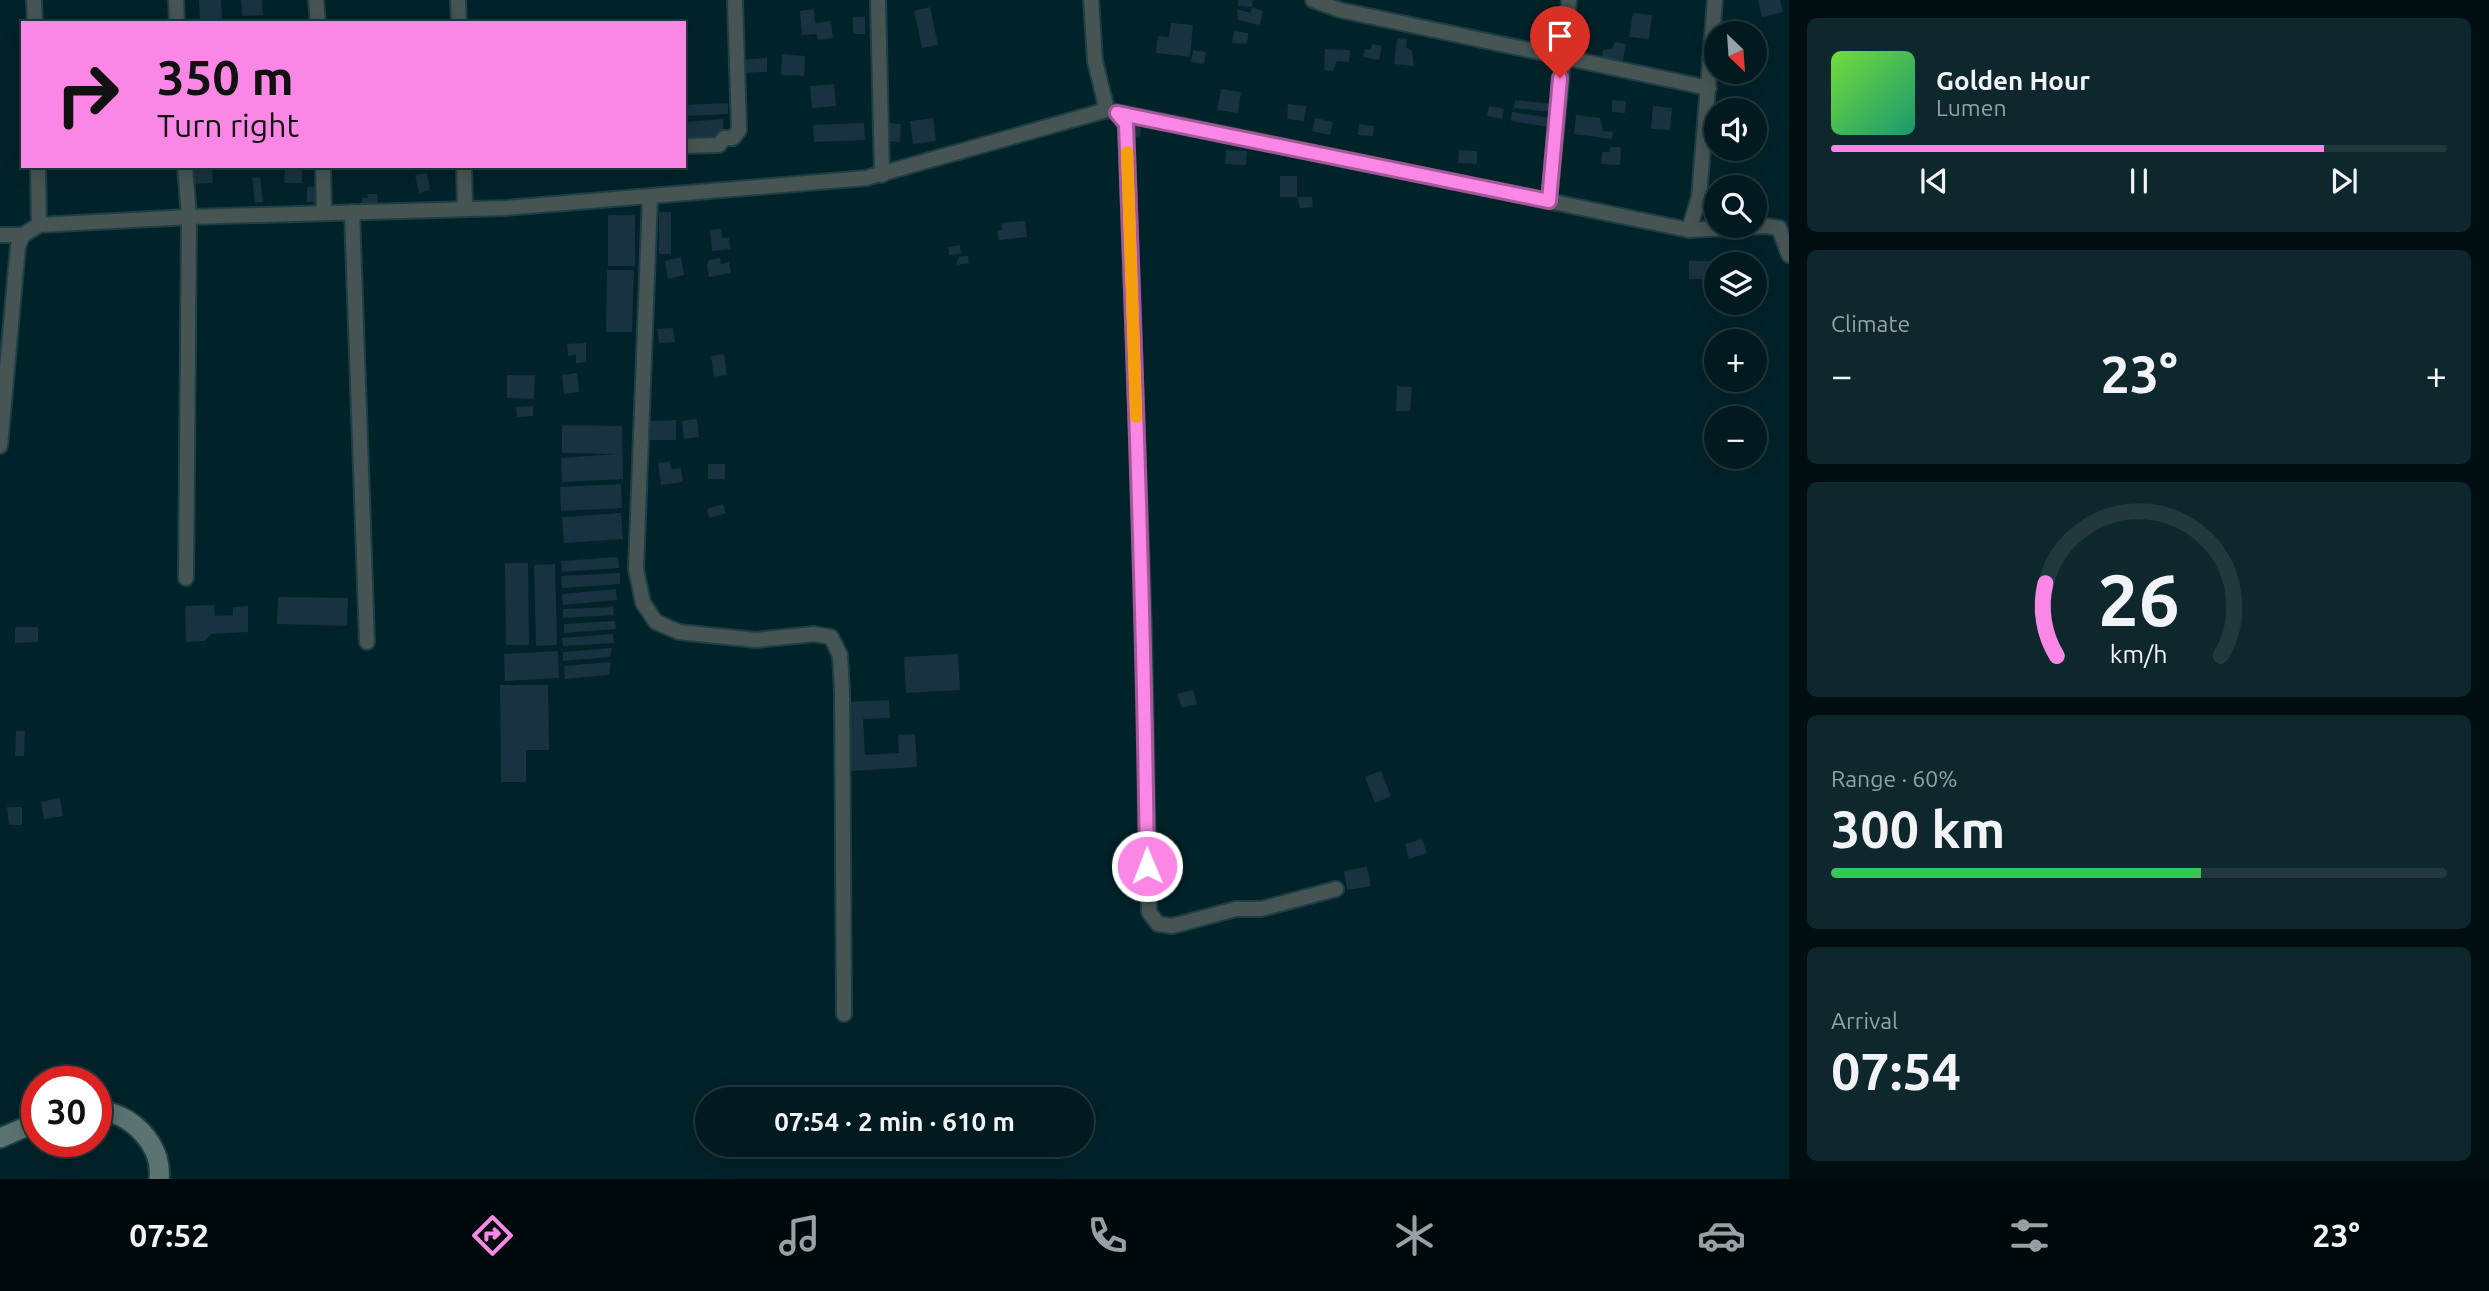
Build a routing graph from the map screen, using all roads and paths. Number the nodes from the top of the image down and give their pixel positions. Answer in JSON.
{"nodes":[{"id":1,"x":34,"y":0,"type":"edge"},
{"id":2,"x":176,"y":0,"type":"edge"},
{"id":3,"x":316,"y":0,"type":"edge"},
{"id":4,"x":458,"y":0,"type":"edge"},
{"id":5,"x":735,"y":0,"type":"edge"},
{"id":6,"x":878,"y":0,"type":"edge"},
{"id":7,"x":1091,"y":0,"type":"edge"},
{"id":8,"x":1313,"y":0,"type":"edge"},
{"id":9,"x":1569,"y":0,"type":"edge"},
{"id":10,"x":1715,"y":0,"type":"edge"},
{"id":11,"x":35,"y":21,"type":"edge"},
{"id":12,"x":177,"y":21,"type":"edge"},
{"id":13,"x":318,"y":21,"type":"edge"},
{"id":14,"x":459,"y":21,"type":"edge"},
{"id":15,"x":1561,"y":55,"type":"junction"},
{"id":16,"x":1709,"y":88,"type":"junction"},
{"id":17,"x":1112,"y":111,"type":"junction"},
{"id":18,"x":686,"y":146,"type":"edge"},
{"id":19,"x":38,"y":168,"type":"edge"},
{"id":20,"x":186,"y":168,"type":"edge"},
{"id":21,"x":323,"y":168,"type":"edge"},
{"id":22,"x":464,"y":168,"type":"edge"},
{"id":23,"x":882,"y":175,"type":"junction"},
{"id":24,"x":650,"y":197,"type":"junction"},
{"id":25,"x":1549,"y":201,"type":"junction"},
{"id":26,"x":465,"y":209,"type":"junction"},
{"id":27,"x":352,"y":212,"type":"junction"},
{"id":28,"x":324,"y":213,"type":"junction"},
{"id":29,"x":189,"y":217,"type":"junction"},
{"id":30,"x":39,"y":225,"type":"junction"},
{"id":31,"x":1689,"y":230,"type":"junction"},
{"id":32,"x":0,"y":235,"type":"edge"},
{"id":33,"x":23,"y":236,"type":"junction"},
{"id":34,"x":1789,"y":255,"type":"edge"},
{"id":35,"x":1,"y":426,"type":"edge"},
{"id":36,"x":0,"y":446,"type":"edge"},
{"id":37,"x":186,"y":578,"type":"dead end"},
{"id":38,"x":366,"y":642,"type":"dead end"},
{"id":39,"x":1336,"y":889,"type":"dead end"},
{"id":40,"x":844,"y":1014,"type":"dead end"},
{"id":41,"x":112,"y":1117,"type":"edge"},
{"id":42,"x":21,"y":1129,"type":"edge"},
{"id":43,"x":0,"y":1138,"type":"edge"},
{"id":44,"x":159,"y":1179,"type":"edge"}],
"edges":[{"from":1,"to":11,"type":"street"},
{"from":2,"to":12,"type":"street"},
{"from":3,"to":13,"type":"street"},
{"from":4,"to":14,"type":"street"},
{"from":5,"to":18,"type":"street"},
{"from":6,"to":23,"type":"street"},
{"from":7,"to":17,"type":"street"},
{"from":8,"to":15,"type":"street"},
{"from":9,"to":15,"type":"street"},
{"from":10,"to":16,"type":"street"},
{"from":15,"to":16,"type":"street"},
{"from":15,"to":25,"type":"street"},
{"from":16,"to":31,"type":"street"},
{"from":17,"to":23,"type":"street"},
{"from":17,"to":25,"type":"street"},
{"from":17,"to":39,"type":"street"},
{"from":19,"to":30,"type":"street"},
{"from":20,"to":29,"type":"street"},
{"from":21,"to":28,"type":"street"},
{"from":22,"to":26,"type":"street"},
{"from":23,"to":24,"type":"street"},
{"from":24,"to":26,"type":"street"},
{"from":24,"to":40,"type":"street"},
{"from":25,"to":31,"type":"street"},
{"from":26,"to":27,"type":"street"},
{"from":27,"to":28,"type":"street"},
{"from":27,"to":38,"type":"street"},
{"from":28,"to":29,"type":"street"},
{"from":29,"to":30,"type":"street"},
{"from":29,"to":37,"type":"street"},
{"from":30,"to":33,"type":"street"},
{"from":31,"to":34,"type":"street"},
{"from":32,"to":33,"type":"street"},
{"from":33,"to":35,"type":"street"},
{"from":35,"to":36,"type":"street"},
{"from":41,"to":44,"type":"street"},
{"from":42,"to":43,"type":"street"}]}
